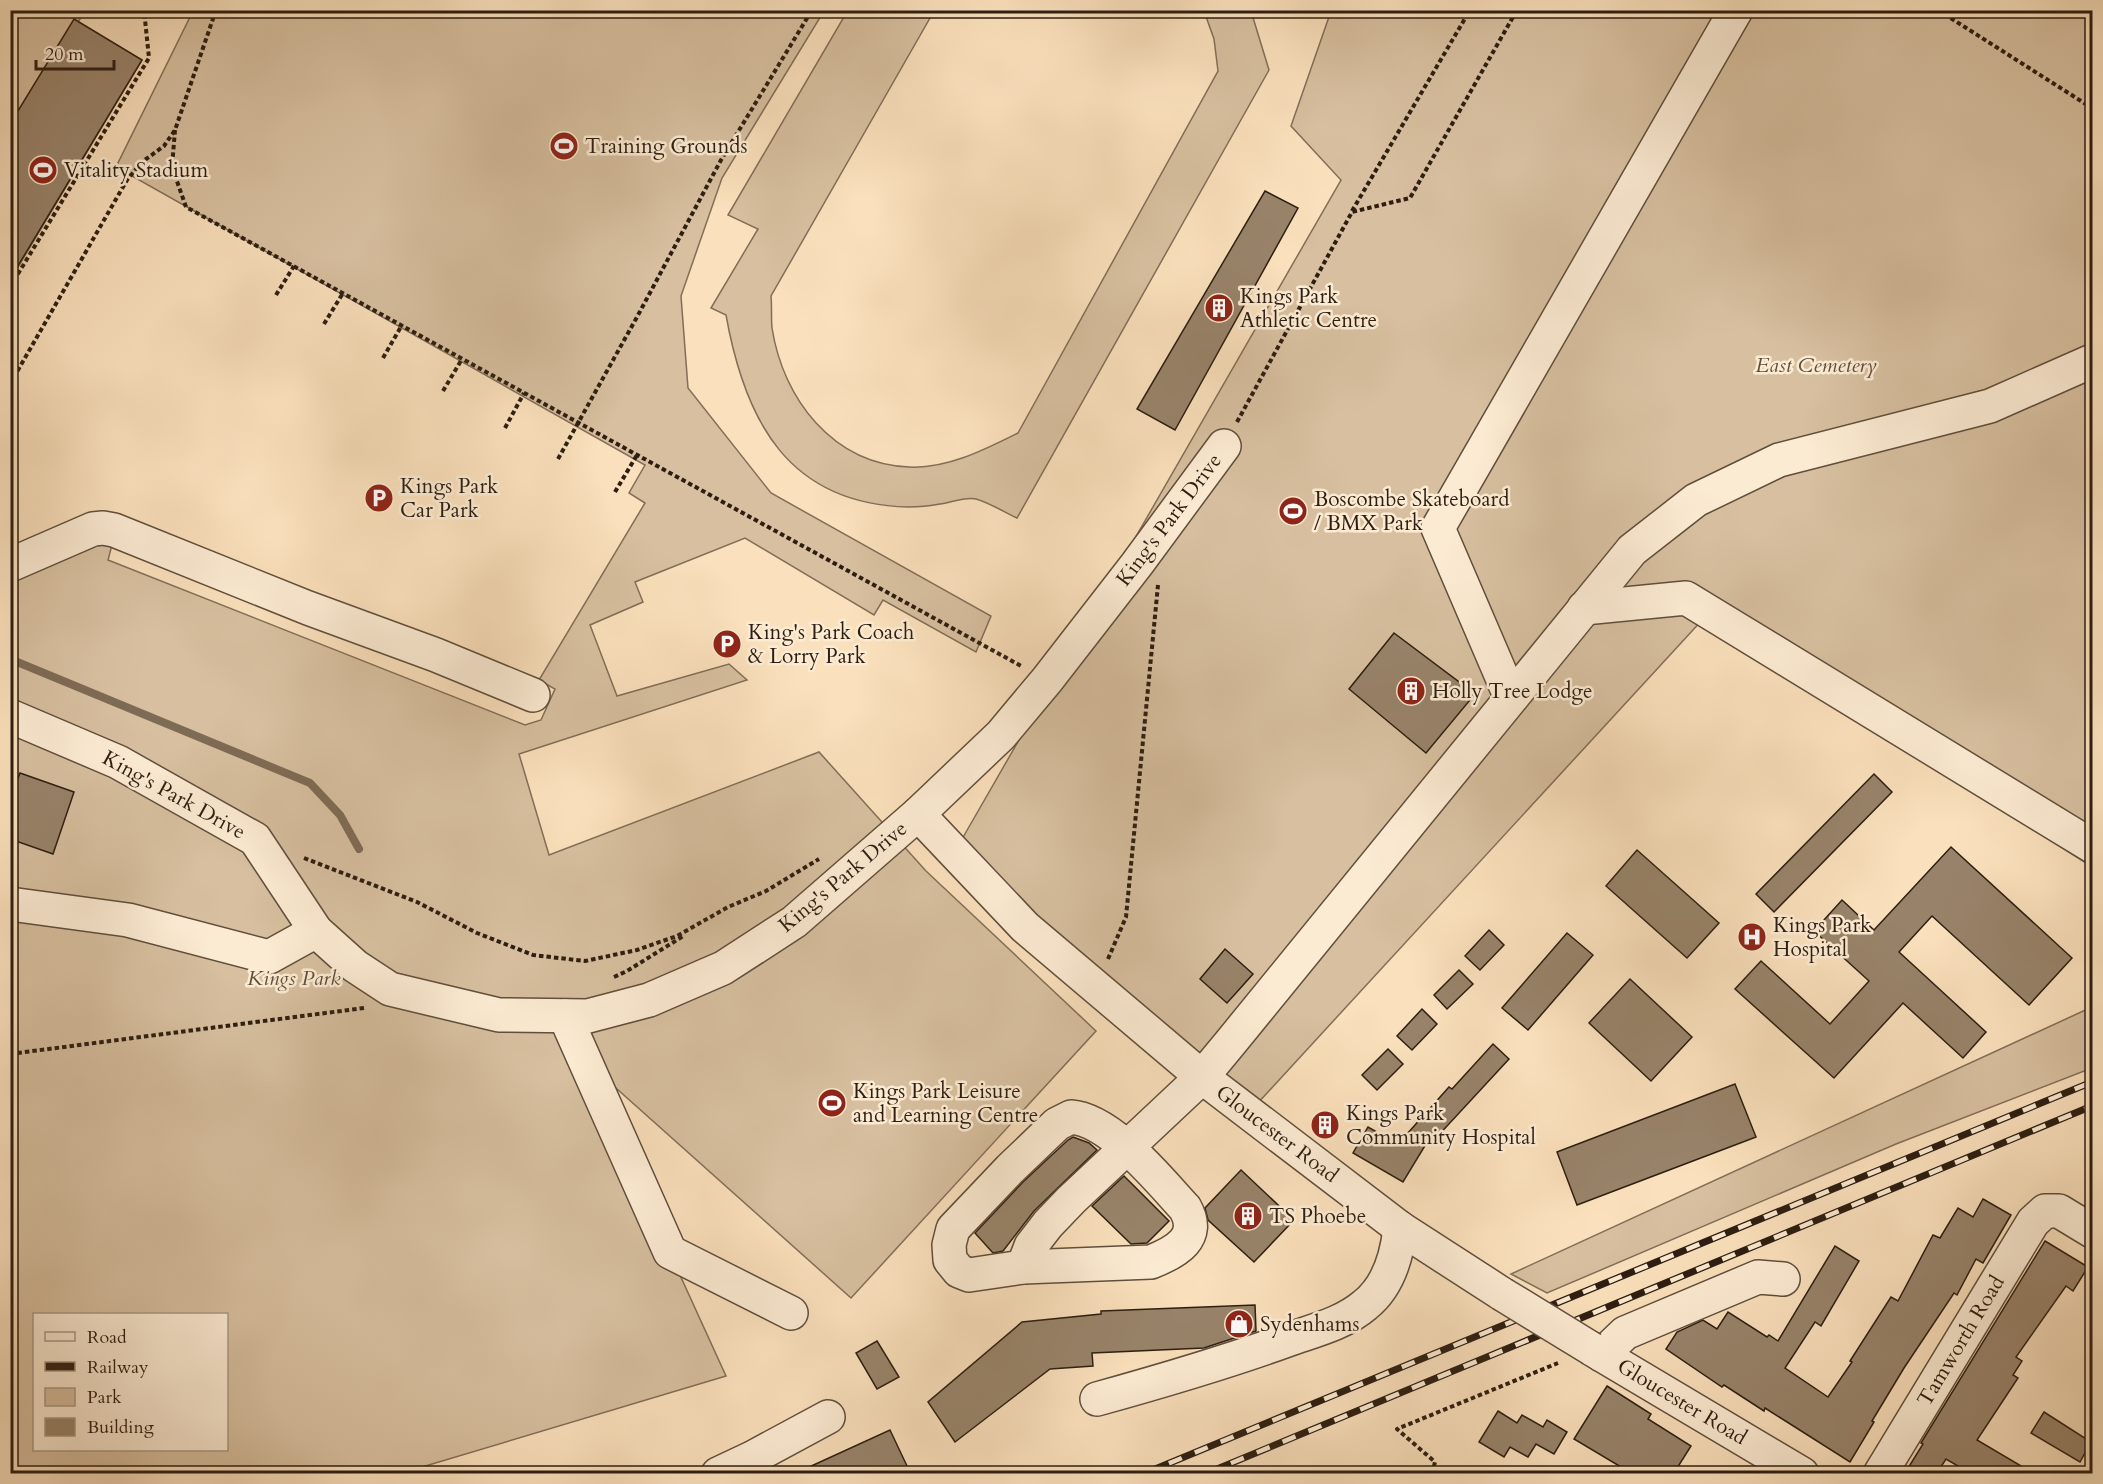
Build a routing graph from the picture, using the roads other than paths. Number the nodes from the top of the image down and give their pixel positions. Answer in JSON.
{"nodes":[{"id":1,"x":1736,"y":10,"type":"edge"},
{"id":2,"x":2092,"y":361,"type":"edge"},
{"id":3,"x":1224,"y":446,"type":"road end"},
{"id":4,"x":10,"y":565,"type":"edge"},
{"id":5,"x":1584,"y":608,"type":"junction"},
{"id":6,"x":533,"y":695,"type":"dead end"},
{"id":7,"x":1511,"y":698,"type":"junction"},
{"id":8,"x":10,"y":716,"type":"edge"},
{"id":9,"x":918,"y":814,"type":"junction"},
{"id":10,"x":2092,"y":846,"type":"edge"},
{"id":11,"x":10,"y":904,"type":"edge"},
{"id":12,"x":316,"y":931,"type":"junction"},
{"id":13,"x":565,"y":1016,"type":"junction"},
{"id":14,"x":1202,"y":1077,"type":"junction"},
{"id":15,"x":1127,"y":1146,"type":"junction"},
{"id":16,"x":1400,"y":1228,"type":"junction"},
{"id":17,"x":2092,"y":1231,"type":"edge"},
{"id":18,"x":1023,"y":1267,"type":"junction"},
{"id":19,"x":1783,"y":1279,"type":"dead end"},
{"id":20,"x":791,"y":1313,"type":"dead end"},
{"id":21,"x":1597,"y":1352,"type":"junction"},
{"id":22,"x":1097,"y":1399,"type":"dead end"},
{"id":23,"x":828,"y":1417,"type":"dead end"},
{"id":24,"x":718,"y":1473,"type":"edge"},
{"id":25,"x":1802,"y":1473,"type":"edge"},
{"id":26,"x":1880,"y":1473,"type":"edge"}],
"edges":[{"from":1,"to":7,"type":"street"},
{"from":2,"to":5,"type":"street"},
{"from":3,"to":9,"type":"street","name":"King's Park Drive"},
{"from":4,"to":6,"type":"street"},
{"from":5,"to":7,"type":"street"},
{"from":5,"to":10,"type":"street"},
{"from":7,"to":14,"type":"street"},
{"from":8,"to":12,"type":"street","name":"King's Park Drive"},
{"from":9,"to":13,"type":"street","name":"King's Park Drive"},
{"from":9,"to":14,"type":"street","name":"Gloucester Road"},
{"from":11,"to":12,"type":"street"},
{"from":12,"to":13,"type":"street","name":"King's Park Drive"},
{"from":13,"to":20,"type":"street"},
{"from":14,"to":15,"type":"street"},
{"from":14,"to":16,"type":"street","name":"Gloucester Road"},
{"from":15,"to":18,"type":"street"},
{"from":15,"to":18,"type":"street"},
{"from":15,"to":18,"type":"street"},
{"from":16,"to":21,"type":"street","name":"Gloucester Road","bridge":true},
{"from":16,"to":22,"type":"street"},
{"from":17,"to":26,"type":"street","name":"Tamworth Road"},
{"from":19,"to":21,"type":"street"},
{"from":21,"to":25,"type":"street","name":"Gloucester Road"},
{"from":23,"to":24,"type":"street"}]}
